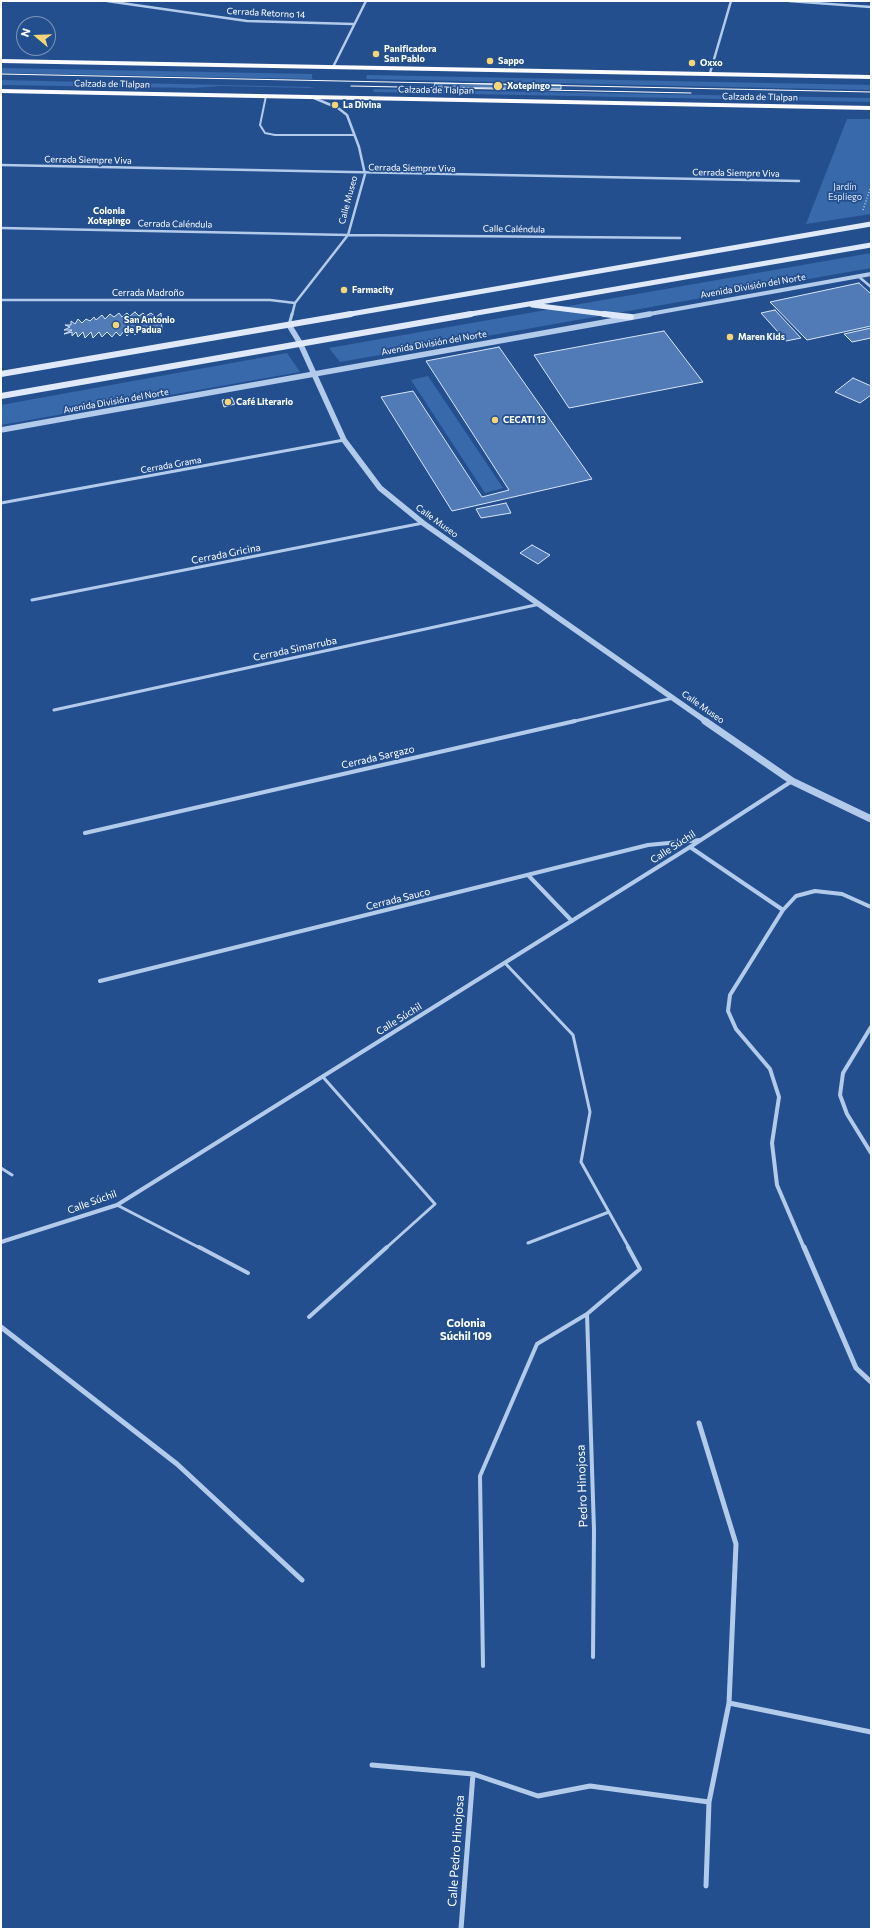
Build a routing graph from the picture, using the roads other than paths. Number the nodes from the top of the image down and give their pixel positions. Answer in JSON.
{"nodes":[{"id":1,"x":107,"y":1,"type":"edge"},
{"id":2,"x":366,"y":1,"type":"edge"},
{"id":3,"x":731,"y":1,"type":"edge"},
{"id":4,"x":789,"y":1,"type":"edge"},
{"id":5,"x":871,"y":7,"type":"edge"},
{"id":6,"x":353,"y":24,"type":"junction"},
{"id":7,"x":1,"y":61,"type":"edge"},
{"id":8,"x":333,"y":67,"type":"junction"},
{"id":9,"x":710,"y":73,"type":"junction"},
{"id":10,"x":871,"y":76,"type":"edge"},
{"id":11,"x":1,"y":91,"type":"edge"},
{"id":12,"x":266,"y":96,"type":"junction"},
{"id":13,"x":311,"y":97,"type":"junction"},
{"id":14,"x":871,"y":108,"type":"edge"},
{"id":15,"x":354,"y":135,"type":"junction"},
{"id":16,"x":1,"y":165,"type":"edge"},
{"id":17,"x":365,"y":174,"type":"junction"},
{"id":18,"x":799,"y":181,"type":"dead end"},
{"id":19,"x":871,"y":224,"type":"edge"},
{"id":20,"x":1,"y":228,"type":"edge"},
{"id":21,"x":348,"y":235,"type":"junction"},
{"id":22,"x":680,"y":238,"type":"dead end"},
{"id":23,"x":871,"y":245,"type":"edge"},
{"id":24,"x":871,"y":274,"type":"edge"},
{"id":25,"x":858,"y":276,"type":"junction"},
{"id":26,"x":871,"y":287,"type":"edge"},
{"id":27,"x":1,"y":300,"type":"edge"},
{"id":28,"x":295,"y":303,"type":"junction"},
{"id":29,"x":524,"y":304,"type":"junction"},
{"id":30,"x":631,"y":317,"type":"junction"},
{"id":31,"x":289,"y":324,"type":"junction"},
{"id":32,"x":300,"y":343,"type":"junction"},
{"id":33,"x":1,"y":374,"type":"edge"},
{"id":34,"x":314,"y":374,"type":"junction"},
{"id":35,"x":1,"y":396,"type":"edge"},
{"id":36,"x":1,"y":430,"type":"edge"},
{"id":37,"x":344,"y":440,"type":"junction"},
{"id":38,"x":1,"y":503,"type":"edge"},
{"id":39,"x":423,"y":523,"type":"junction"},
{"id":40,"x":32,"y":600,"type":"dead end"},
{"id":41,"x":541,"y":604,"type":"junction"},
{"id":42,"x":674,"y":698,"type":"junction"},
{"id":43,"x":54,"y":710,"type":"dead end"},
{"id":44,"x":792,"y":781,"type":"junction"},
{"id":45,"x":871,"y":819,"type":"edge"},
{"id":46,"x":85,"y":833,"type":"dead end"},
{"id":47,"x":701,"y":840,"type":"junction"},
{"id":48,"x":690,"y":847,"type":"junction"},
{"id":49,"x":528,"y":875,"type":"junction"},
{"id":50,"x":871,"y":907,"type":"edge"},
{"id":51,"x":783,"y":910,"type":"junction"},
{"id":52,"x":572,"y":921,"type":"junction"},
{"id":53,"x":505,"y":963,"type":"junction"},
{"id":54,"x":100,"y":981,"type":"dead end"},
{"id":55,"x":871,"y":1027,"type":"edge"},
{"id":56,"x":323,"y":1077,"type":"junction"},
{"id":57,"x":871,"y":1153,"type":"edge"},
{"id":58,"x":1,"y":1168,"type":"edge"},
{"id":59,"x":12,"y":1175,"type":"dead end"},
{"id":60,"x":117,"y":1205,"type":"junction"},
{"id":61,"x":609,"y":1212,"type":"junction"},
{"id":62,"x":1,"y":1242,"type":"edge"},
{"id":63,"x":528,"y":1243,"type":"dead end"},
{"id":64,"x":248,"y":1273,"type":"dead end"},
{"id":65,"x":587,"y":1314,"type":"junction"},
{"id":66,"x":309,"y":1317,"type":"dead end"},
{"id":67,"x":1,"y":1327,"type":"edge"},
{"id":68,"x":871,"y":1382,"type":"edge"},
{"id":69,"x":699,"y":1423,"type":"dead end"},
{"id":70,"x":302,"y":1580,"type":"dead end"},
{"id":71,"x":593,"y":1657,"type":"dead end"},
{"id":72,"x":483,"y":1666,"type":"dead end"},
{"id":73,"x":729,"y":1703,"type":"junction"},
{"id":74,"x":871,"y":1732,"type":"edge"},
{"id":75,"x":372,"y":1765,"type":"dead end"},
{"id":76,"x":473,"y":1774,"type":"junction"},
{"id":77,"x":709,"y":1802,"type":"junction"},
{"id":78,"x":706,"y":1886,"type":"dead end"},
{"id":79,"x":461,"y":1929,"type":"edge"}],
"edges":[{"from":1,"to":6,"type":"street","name":"Cerrada Retorno 14"},
{"from":2,"to":6,"type":"street"},
{"from":3,"to":9,"type":"street"},
{"from":4,"to":5,"type":"street"},
{"from":6,"to":8,"type":"street"},
{"from":7,"to":8,"type":"highway"},
{"from":8,"to":9,"type":"highway"},
{"from":9,"to":10,"type":"highway"},
{"from":11,"to":12,"type":"highway","name":"Calzada de Tlalpan"},
{"from":12,"to":13,"type":"highway","name":"Calzada de Tlalpan"},
{"from":12,"to":15,"type":"lane"},
{"from":13,"to":14,"type":"highway","name":"Calzada de Tlalpan"},
{"from":13,"to":15,"type":"street","name":"Calle Museo"},
{"from":15,"to":17,"type":"street","name":"Calle Museo"},
{"from":16,"to":17,"type":"street","name":"Cerrada Siempre Viva"},
{"from":17,"to":18,"type":"street","name":"Cerrada Siempre Viva"},
{"from":17,"to":21,"type":"street","name":"Calle Museo"},
{"from":19,"to":31,"type":"main road"},
{"from":20,"to":21,"type":"street","name":"Cerrada Caléndula"},
{"from":21,"to":22,"type":"street","name":"Calle Caléndula"},
{"from":21,"to":28,"type":"street","name":"Calle Museo"},
{"from":23,"to":29,"type":"main road","name":"Avenida División del Norte"},
{"from":24,"to":25,"type":"street","name":"Avenida División del Norte"},
{"from":25,"to":26,"type":"street"},
{"from":25,"to":30,"type":"street","name":"Avenida División del Norte"},
{"from":27,"to":28,"type":"street","name":"Cerrada Madroño"},
{"from":28,"to":31,"type":"street","name":"Calle Museo"},
{"from":29,"to":30,"type":"main road"},
{"from":29,"to":32,"type":"main road","name":"Avenida División del Norte"},
{"from":30,"to":34,"type":"street","name":"Avenida División del Norte"},
{"from":31,"to":32,"type":"street","name":"Calle Museo"},
{"from":31,"to":33,"type":"main road"},
{"from":32,"to":34,"type":"street","name":"Calle Museo"},
{"from":32,"to":35,"type":"main road","name":"Avenida División del Norte"},
{"from":34,"to":36,"type":"street","name":"Avenida División del Norte"},
{"from":34,"to":37,"type":"street","name":"Calle Museo"},
{"from":37,"to":38,"type":"street","name":"Cerrada Grama"},
{"from":37,"to":39,"type":"street","name":"Calle Museo"},
{"from":39,"to":40,"type":"street","name":"Cerrada Gricina"},
{"from":39,"to":41,"type":"street","name":"Calle Museo"},
{"from":41,"to":42,"type":"street","name":"Calle Museo"},
{"from":41,"to":43,"type":"street","name":"Cerrada Simarruba"},
{"from":42,"to":44,"type":"street","name":"Calle Museo"},
{"from":42,"to":46,"type":"street","name":"Cerrada Sargazo"},
{"from":44,"to":45,"type":"street","name":"Calle Museo"},
{"from":44,"to":47,"type":"street","name":"Calle Súchil"},
{"from":47,"to":48,"type":"street","name":"Calle Súchil"},
{"from":47,"to":49,"type":"street","name":"Cerrada Sauco"},
{"from":48,"to":51,"type":"street"},
{"from":48,"to":52,"type":"street","name":"Calle Súchil"},
{"from":49,"to":52,"type":"street"},
{"from":49,"to":54,"type":"street","name":"Cerrada Sauco"},
{"from":50,"to":51,"type":"street"},
{"from":51,"to":68,"type":"street"},
{"from":52,"to":53,"type":"street","name":"Calle Súchil"},
{"from":53,"to":56,"type":"street","name":"Calle Súchil"},
{"from":53,"to":61,"type":"lane"},
{"from":55,"to":57,"type":"street"},
{"from":56,"to":60,"type":"street","name":"Calle Súchil"},
{"from":56,"to":66,"type":"lane"},
{"from":58,"to":59,"type":"lane"},
{"from":60,"to":62,"type":"street","name":"Calle Súchil"},
{"from":60,"to":64,"type":"lane"},
{"from":61,"to":63,"type":"lane"},
{"from":61,"to":65,"type":"lane"},
{"from":65,"to":71,"type":"lane","name":"Pedro Hinojosa"},
{"from":65,"to":72,"type":"lane"},
{"from":67,"to":70,"type":"street"},
{"from":69,"to":73,"type":"street"},
{"from":73,"to":74,"type":"street"},
{"from":73,"to":77,"type":"street"},
{"from":75,"to":76,"type":"street"},
{"from":76,"to":77,"type":"street"},
{"from":76,"to":79,"type":"street","name":"Calle Pedro Hinojosa"},
{"from":77,"to":78,"type":"street"}]}
